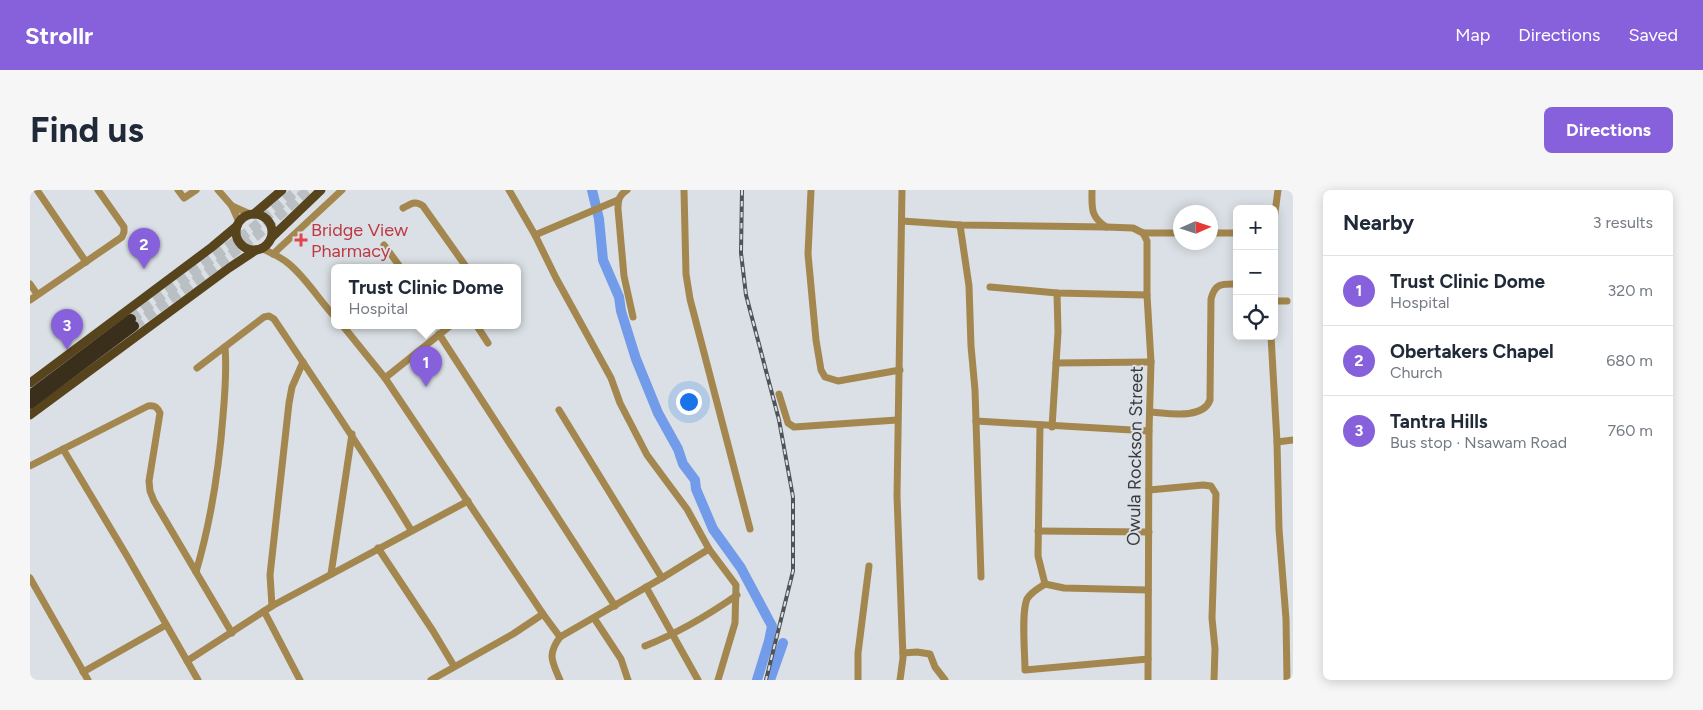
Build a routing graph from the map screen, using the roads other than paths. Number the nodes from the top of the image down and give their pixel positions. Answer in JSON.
{"nodes":[{"id":1,"x":37,"y":190,"type":"edge"},
{"id":2,"x":98,"y":190,"type":"edge"},
{"id":3,"x":178,"y":190,"type":"edge"},
{"id":4,"x":196,"y":190,"type":"edge"},
{"id":5,"x":218,"y":190,"type":"edge"},
{"id":6,"x":282,"y":190,"type":"edge"},
{"id":7,"x":322,"y":190,"type":"edge"},
{"id":8,"x":342,"y":190,"type":"edge"},
{"id":9,"x":509,"y":190,"type":"edge"},
{"id":10,"x":627,"y":190,"type":"edge"},
{"id":11,"x":684,"y":190,"type":"edge"},
{"id":12,"x":811,"y":190,"type":"edge"},
{"id":13,"x":902,"y":190,"type":"edge"},
{"id":14,"x":1092,"y":190,"type":"edge"},
{"id":15,"x":1278,"y":190,"type":"edge"},
{"id":16,"x":618,"y":200,"type":"junction"},
{"id":17,"x":1276,"y":205,"type":"edge"},
{"id":18,"x":232,"y":206,"type":"junction"},
{"id":19,"x":403,"y":208,"type":"dead end"},
{"id":20,"x":252,"y":214,"type":"junction"},
{"id":21,"x":902,"y":221,"type":"junction"},
{"id":22,"x":238,"y":224,"type":"junction"},
{"id":23,"x":960,"y":225,"type":"junction"},
{"id":24,"x":1106,"y":227,"type":"junction"},
{"id":25,"x":1143,"y":233,"type":"junction"},
{"id":26,"x":1173,"y":233,"type":"edge"},
{"id":27,"x":1218,"y":233,"type":"edge"},
{"id":28,"x":1233,"y":234,"type":"edge"},
{"id":29,"x":535,"y":235,"type":"junction"},
{"id":30,"x":270,"y":239,"type":"junction"},
{"id":31,"x":384,"y":245,"type":"dead end"},
{"id":32,"x":259,"y":249,"type":"junction"},
{"id":33,"x":275,"y":254,"type":"junction"},
{"id":34,"x":86,"y":262,"type":"junction"},
{"id":35,"x":398,"y":264,"type":"edge"},
{"id":36,"x":464,"y":264,"type":"edge"},
{"id":37,"x":30,"y":284,"type":"edge"},
{"id":38,"x":1233,"y":284,"type":"edge"},
{"id":39,"x":990,"y":287,"type":"dead end"},
{"id":40,"x":1057,"y":293,"type":"junction"},
{"id":41,"x":37,"y":294,"type":"junction"},
{"id":42,"x":1147,"y":295,"type":"junction"},
{"id":43,"x":30,"y":300,"type":"edge"},
{"id":44,"x":1278,"y":301,"type":"edge"},
{"id":45,"x":1287,"y":302,"type":"dead end"},
{"id":46,"x":331,"y":312,"type":"edge"},
{"id":47,"x":633,"y":317,"type":"dead end"},
{"id":48,"x":345,"y":329,"type":"edge"},
{"id":49,"x":444,"y":329,"type":"edge"},
{"id":50,"x":479,"y":329,"type":"edge"},
{"id":51,"x":439,"y":334,"type":"junction"},
{"id":52,"x":1271,"y":340,"type":"edge"},
{"id":53,"x":488,"y":343,"type":"dead end"},
{"id":54,"x":225,"y":347,"type":"junction"},
{"id":55,"x":303,"y":362,"type":"junction"},
{"id":56,"x":1151,"y":362,"type":"junction"},
{"id":57,"x":1056,"y":363,"type":"junction"},
{"id":58,"x":197,"y":368,"type":"dead end"},
{"id":59,"x":900,"y":370,"type":"junction"},
{"id":60,"x":385,"y":378,"type":"junction"},
{"id":61,"x":30,"y":383,"type":"edge"},
{"id":62,"x":779,"y":394,"type":"dead end"},
{"id":63,"x":30,"y":395,"type":"edge"},
{"id":64,"x":30,"y":404,"type":"edge"},
{"id":65,"x":559,"y":410,"type":"dead end"},
{"id":66,"x":1150,"y":412,"type":"junction"},
{"id":67,"x":30,"y":415,"type":"edge"},
{"id":68,"x":897,"y":420,"type":"junction"},
{"id":69,"x":976,"y":421,"type":"junction"},
{"id":70,"x":1040,"y":425,"type":"junction"},
{"id":71,"x":1052,"y":427,"type":"junction"},
{"id":72,"x":1149,"y":431,"type":"junction"},
{"id":73,"x":352,"y":434,"type":"junction"},
{"id":74,"x":1293,"y":440,"type":"edge"},
{"id":75,"x":1278,"y":442,"type":"junction"},
{"id":76,"x":63,"y":449,"type":"junction"},
{"id":77,"x":30,"y":466,"type":"edge"},
{"id":78,"x":1149,"y":490,"type":"junction"},
{"id":79,"x":468,"y":501,"type":"junction"},
{"id":80,"x":750,"y":529,"type":"dead end"},
{"id":81,"x":411,"y":530,"type":"junction"},
{"id":82,"x":1038,"y":530,"type":"junction"},
{"id":83,"x":1149,"y":532,"type":"junction"},
{"id":84,"x":378,"y":548,"type":"junction"},
{"id":85,"x":709,"y":549,"type":"junction"},
{"id":86,"x":869,"y":566,"type":"dead end"},
{"id":87,"x":196,"y":572,"type":"junction"},
{"id":88,"x":330,"y":574,"type":"junction"},
{"id":89,"x":30,"y":578,"type":"edge"},
{"id":90,"x":662,"y":578,"type":"junction"},
{"id":91,"x":981,"y":578,"type":"dead end"},
{"id":92,"x":1045,"y":584,"type":"junction"},
{"id":93,"x":646,"y":587,"type":"junction"},
{"id":94,"x":1148,"y":590,"type":"junction"},
{"id":95,"x":736,"y":595,"type":"junction"},
{"id":96,"x":272,"y":606,"type":"junction"},
{"id":97,"x":615,"y":606,"type":"junction"},
{"id":98,"x":264,"y":611,"type":"junction"},
{"id":99,"x":543,"y":614,"type":"junction"},
{"id":100,"x":594,"y":618,"type":"junction"},
{"id":101,"x":166,"y":625,"type":"junction"},
{"id":102,"x":232,"y":632,"type":"junction"},
{"id":103,"x":673,"y":635,"type":"junction"},
{"id":104,"x":560,"y":637,"type":"junction"},
{"id":105,"x":645,"y":646,"type":"dead end"},
{"id":106,"x":903,"y":654,"type":"junction"},
{"id":107,"x":1148,"y":659,"type":"junction"},
{"id":108,"x":187,"y":661,"type":"junction"},
{"id":109,"x":454,"y":666,"type":"junction"},
{"id":110,"x":83,"y":672,"type":"junction"},
{"id":111,"x":88,"y":680,"type":"edge"},
{"id":112,"x":198,"y":680,"type":"edge"},
{"id":113,"x":300,"y":680,"type":"edge"},
{"id":114,"x":431,"y":680,"type":"edge"},
{"id":115,"x":560,"y":680,"type":"edge"},
{"id":116,"x":628,"y":680,"type":"edge"},
{"id":117,"x":698,"y":680,"type":"edge"},
{"id":118,"x":718,"y":680,"type":"edge"},
{"id":119,"x":858,"y":680,"type":"edge"},
{"id":120,"x":900,"y":680,"type":"edge"},
{"id":121,"x":945,"y":680,"type":"edge"},
{"id":122,"x":1148,"y":680,"type":"edge"},
{"id":123,"x":1214,"y":680,"type":"edge"},
{"id":124,"x":1287,"y":680,"type":"edge"}],
"edges":[{"from":1,"to":34,"type":"street"},
{"from":2,"to":34,"type":"street"},
{"from":3,"to":4,"type":"street"},
{"from":5,"to":18,"type":"street"},
{"from":6,"to":20,"type":"main road"},
{"from":7,"to":30,"type":"main road"},
{"from":8,"to":33,"type":"street"},
{"from":9,"to":29,"type":"street"},
{"from":10,"to":16,"type":"street"},
{"from":11,"to":80,"type":"street"},
{"from":12,"to":59,"type":"street"},
{"from":13,"to":21,"type":"street"},
{"from":14,"to":24,"type":"street"},
{"from":15,"to":17,"type":"street"},
{"from":16,"to":29,"type":"street"},
{"from":16,"to":47,"type":"street"},
{"from":18,"to":20,"type":"street"},
{"from":18,"to":22,"type":"street"},
{"from":19,"to":36,"type":"street"},
{"from":20,"to":22,"type":"main road"},
{"from":20,"to":30,"type":"main road"},
{"from":21,"to":23,"type":"street"},
{"from":21,"to":59,"type":"street"},
{"from":22,"to":32,"type":"main road"},
{"from":22,"to":61,"type":"main road"},
{"from":23,"to":24,"type":"street"},
{"from":23,"to":69,"type":"street"},
{"from":24,"to":25,"type":"street"},
{"from":25,"to":26,"type":"street"},
{"from":25,"to":42,"type":"street","name":"Owula Rockson Street"},
{"from":27,"to":28,"type":"street"},
{"from":29,"to":85,"type":"street"},
{"from":30,"to":32,"type":"main road"},
{"from":30,"to":33,"type":"street"},
{"from":31,"to":35,"type":"street"},
{"from":32,"to":33,"type":"street"},
{"from":32,"to":67,"type":"main road"},
{"from":33,"to":46,"type":"street"},
{"from":34,"to":41,"type":"street"},
{"from":37,"to":41,"type":"street"},
{"from":38,"to":66,"type":"street"},
{"from":39,"to":40,"type":"street"},
{"from":40,"to":42,"type":"street"},
{"from":40,"to":57,"type":"street"},
{"from":41,"to":43,"type":"street"},
{"from":42,"to":56,"type":"street","name":"Owula Rockson Street"},
{"from":44,"to":45,"type":"street"},
{"from":48,"to":60,"type":"street"},
{"from":49,"to":51,"type":"street"},
{"from":50,"to":53,"type":"street"},
{"from":51,"to":60,"type":"street"},
{"from":51,"to":97,"type":"street"},
{"from":52,"to":75,"type":"street"},
{"from":54,"to":55,"type":"street"},
{"from":54,"to":58,"type":"street"},
{"from":54,"to":87,"type":"street"},
{"from":55,"to":73,"type":"street"},
{"from":55,"to":96,"type":"street"},
{"from":56,"to":57,"type":"street"},
{"from":56,"to":66,"type":"street","name":"Owula Rockson Street"},
{"from":57,"to":71,"type":"street"},
{"from":59,"to":68,"type":"street"},
{"from":60,"to":79,"type":"street"},
{"from":62,"to":68,"type":"street"},
{"from":63,"to":64,"type":"highway"},
{"from":65,"to":90,"type":"street"},
{"from":66,"to":72,"type":"street","name":"Owula Rockson Street"},
{"from":68,"to":106,"type":"street"},
{"from":69,"to":70,"type":"street"},
{"from":69,"to":91,"type":"street"},
{"from":70,"to":71,"type":"street"},
{"from":70,"to":82,"type":"street"},
{"from":71,"to":72,"type":"street"},
{"from":72,"to":78,"type":"street","name":"Owula Rockson Street"},
{"from":73,"to":81,"type":"street"},
{"from":73,"to":88,"type":"street"},
{"from":74,"to":75,"type":"street"},
{"from":75,"to":124,"type":"street"},
{"from":76,"to":77,"type":"street"},
{"from":76,"to":87,"type":"street"},
{"from":76,"to":101,"type":"street"},
{"from":78,"to":83,"type":"street","name":"Owula Rockson Street"},
{"from":78,"to":123,"type":"street"},
{"from":79,"to":81,"type":"street"},
{"from":79,"to":99,"type":"street"},
{"from":81,"to":84,"type":"street"},
{"from":82,"to":83,"type":"street"},
{"from":82,"to":92,"type":"street"},
{"from":83,"to":94,"type":"street","name":"Owula Rockson Street"},
{"from":84,"to":88,"type":"street"},
{"from":84,"to":109,"type":"street"},
{"from":85,"to":90,"type":"street"},
{"from":85,"to":95,"type":"street"},
{"from":86,"to":119,"type":"street"},
{"from":87,"to":102,"type":"street"},
{"from":88,"to":96,"type":"street"},
{"from":89,"to":110,"type":"street"},
{"from":90,"to":93,"type":"street"},
{"from":92,"to":94,"type":"street"},
{"from":92,"to":107,"type":"street"},
{"from":93,"to":97,"type":"street"},
{"from":93,"to":103,"type":"street"},
{"from":94,"to":107,"type":"street","name":"Owula Rockson Street"},
{"from":95,"to":103,"type":"street"},
{"from":95,"to":118,"type":"street"},
{"from":96,"to":98,"type":"street"},
{"from":97,"to":100,"type":"street"},
{"from":98,"to":102,"type":"street"},
{"from":98,"to":113,"type":"street"},
{"from":99,"to":104,"type":"street"},
{"from":99,"to":109,"type":"street"},
{"from":100,"to":104,"type":"street"},
{"from":100,"to":116,"type":"street"},
{"from":101,"to":108,"type":"street"},
{"from":101,"to":110,"type":"street"},
{"from":102,"to":108,"type":"street"},
{"from":103,"to":105,"type":"street"},
{"from":103,"to":117,"type":"street"},
{"from":104,"to":115,"type":"street"},
{"from":106,"to":120,"type":"street"},
{"from":106,"to":121,"type":"street"},
{"from":107,"to":122,"type":"street","name":"Owula Rockson Street"},
{"from":108,"to":112,"type":"street"},
{"from":109,"to":114,"type":"street"},
{"from":110,"to":111,"type":"street"}]}
